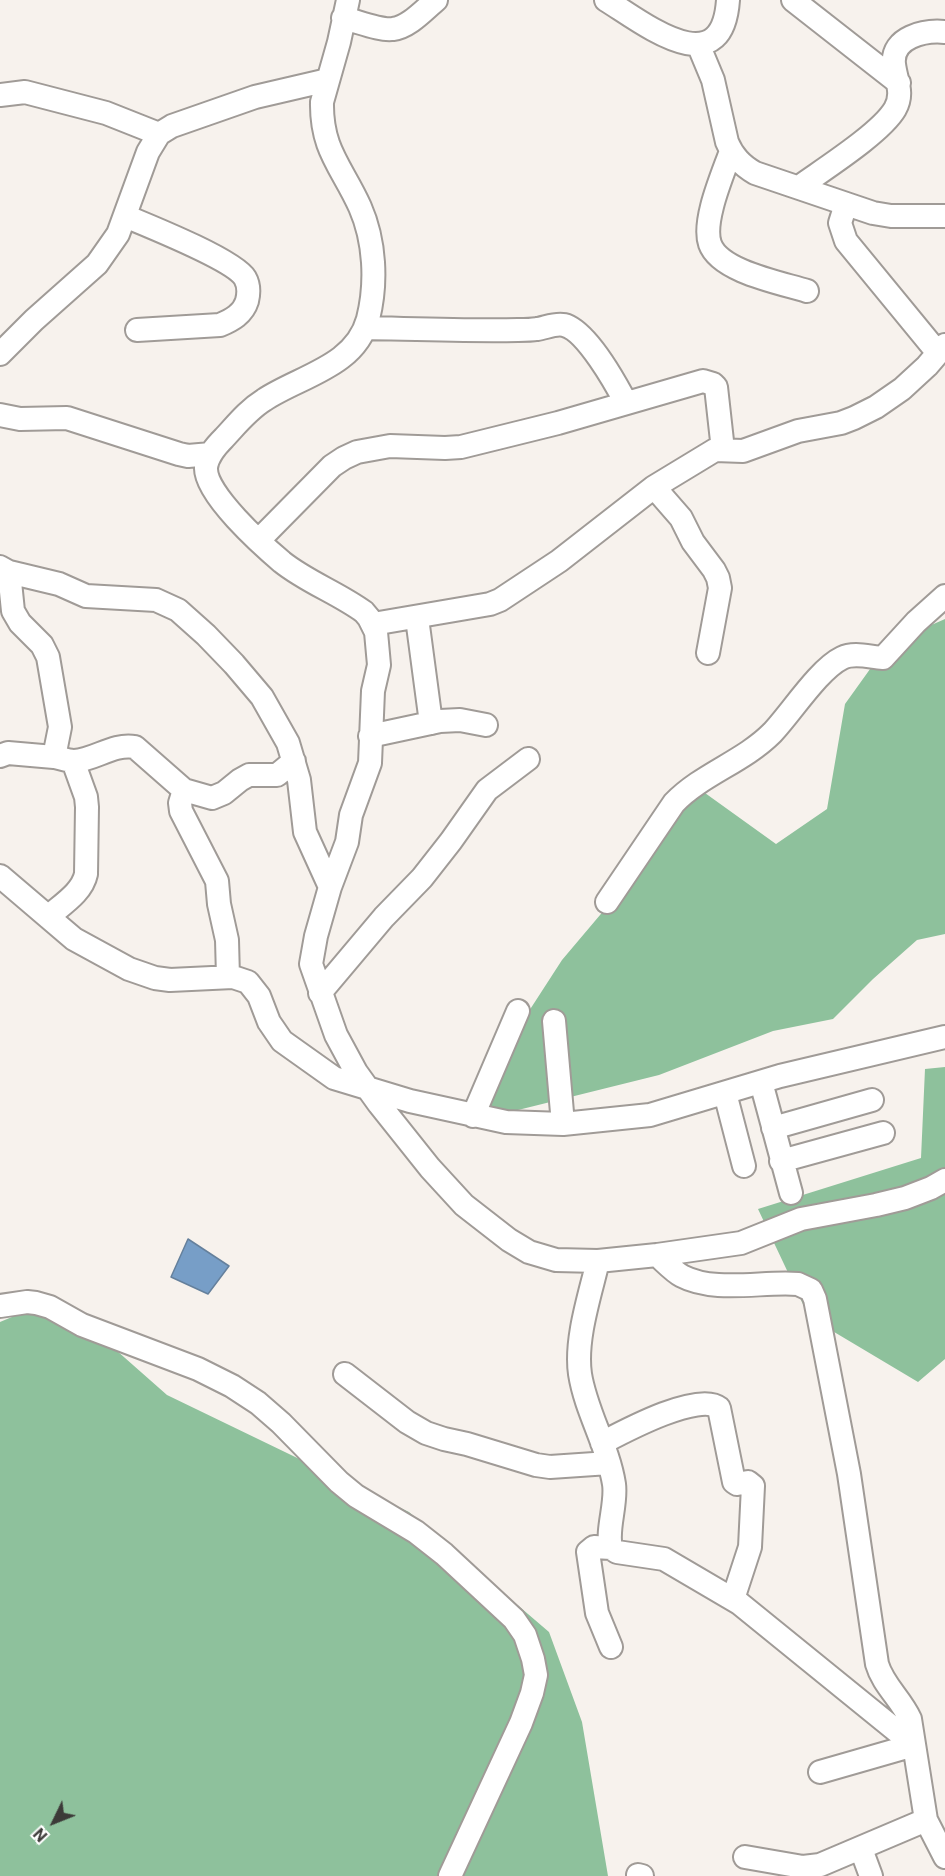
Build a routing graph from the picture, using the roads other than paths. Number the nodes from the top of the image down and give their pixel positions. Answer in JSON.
{"nodes":[{"id":1,"x":436,"y":0,"type":"edge"},
{"id":2,"x":606,"y":0,"type":"edge"},
{"id":3,"x":728,"y":0,"type":"edge"},
{"id":4,"x":793,"y":0,"type":"edge"},
{"id":5,"x":345,"y":9,"type":"edge"},
{"id":6,"x":945,"y":32,"type":"edge"},
{"id":7,"x":699,"y":44,"type":"junction"},
{"id":8,"x":328,"y":80,"type":"junction"},
{"id":9,"x":899,"y":83,"type":"junction"},
{"id":10,"x":0,"y":95,"type":"edge"},
{"id":11,"x":159,"y":134,"type":"junction"},
{"id":12,"x":731,"y":151,"type":"junction"},
{"id":13,"x":799,"y":187,"type":"junction"},
{"id":14,"x":846,"y":204,"type":"junction"},
{"id":15,"x":125,"y":216,"type":"junction"},
{"id":16,"x":945,"y":216,"type":"edge"},
{"id":17,"x":807,"y":291,"type":"dead end"},
{"id":18,"x":365,"y":328,"type":"junction"},
{"id":19,"x":137,"y":330,"type":"dead end"},
{"id":20,"x":942,"y":349,"type":"edge"},
{"id":21,"x":0,"y":354,"type":"edge"},
{"id":22,"x":626,"y":403,"type":"junction"},
{"id":23,"x":0,"y":415,"type":"edge"},
{"id":24,"x":723,"y":450,"type":"junction"},
{"id":25,"x":211,"y":454,"type":"junction"},
{"id":26,"x":654,"y":487,"type":"junction"},
{"id":27,"x":259,"y":540,"type":"junction"},
{"id":28,"x":4,"y":570,"type":"edge"},
{"id":29,"x":945,"y":596,"type":"edge"},
{"id":30,"x":417,"y":618,"type":"junction"},
{"id":31,"x":373,"y":624,"type":"junction"},
{"id":32,"x":708,"y":653,"type":"dead end"},
{"id":33,"x":431,"y":723,"type":"junction"},
{"id":34,"x":486,"y":725,"type":"dead end"},
{"id":35,"x":370,"y":736,"type":"junction"},
{"id":36,"x":0,"y":756,"type":"edge"},
{"id":37,"x":64,"y":759,"type":"junction"},
{"id":38,"x":528,"y":759,"type":"dead end"},
{"id":39,"x":294,"y":761,"type":"junction"},
{"id":40,"x":184,"y":790,"type":"junction"},
{"id":41,"x":0,"y":876,"type":"edge"},
{"id":42,"x":330,"y":887,"type":"junction"},
{"id":43,"x":608,"y":902,"type":"dead end"},
{"id":44,"x":48,"y":917,"type":"junction"},
{"id":45,"x":228,"y":977,"type":"junction"},
{"id":46,"x":320,"y":993,"type":"junction"},
{"id":47,"x":518,"y":1011,"type":"dead end"},
{"id":48,"x":554,"y":1021,"type":"dead end"},
{"id":49,"x":945,"y":1037,"type":"edge"},
{"id":50,"x":761,"y":1082,"type":"junction"},
{"id":51,"x":365,"y":1086,"type":"junction"},
{"id":52,"x":725,"y":1093,"type":"junction"},
{"id":53,"x":872,"y":1100,"type":"dead end"},
{"id":54,"x":473,"y":1116,"type":"junction"},
{"id":55,"x":563,"y":1124,"type":"junction"},
{"id":56,"x":772,"y":1128,"type":"junction"},
{"id":57,"x":883,"y":1133,"type":"dead end"},
{"id":58,"x":781,"y":1161,"type":"junction"},
{"id":59,"x":744,"y":1166,"type":"dead end"},
{"id":60,"x":945,"y":1180,"type":"edge"},
{"id":61,"x":791,"y":1193,"type":"dead end"},
{"id":62,"x":657,"y":1255,"type":"junction"},
{"id":63,"x":598,"y":1261,"type":"junction"},
{"id":64,"x":0,"y":1306,"type":"edge"},
{"id":65,"x":345,"y":1374,"type":"dead end"},
{"id":66,"x":606,"y":1453,"type":"junction"},
{"id":67,"x":611,"y":1548,"type":"junction"},
{"id":68,"x":733,"y":1599,"type":"junction"},
{"id":69,"x":610,"y":1647,"type":"dead end"},
{"id":70,"x":914,"y":1745,"type":"junction"},
{"id":71,"x":820,"y":1772,"type":"dead end"},
{"id":72,"x":926,"y":1820,"type":"junction"},
{"id":73,"x":861,"y":1848,"type":"junction"},
{"id":74,"x":745,"y":1857,"type":"dead end"},
{"id":75,"x":945,"y":1857,"type":"edge"},
{"id":76,"x":821,"y":1869,"type":"edge"},
{"id":77,"x":450,"y":1876,"type":"edge"},
{"id":78,"x":871,"y":1876,"type":"edge"}],
"edges":[{"from":1,"to":5,"type":"street"},
{"from":2,"to":7,"type":"street"},
{"from":3,"to":7,"type":"street"},
{"from":4,"to":9,"type":"street"},
{"from":5,"to":8,"type":"street"},
{"from":6,"to":9,"type":"street"},
{"from":7,"to":12,"type":"street"},
{"from":8,"to":11,"type":"street"},
{"from":8,"to":18,"type":"street"},
{"from":9,"to":13,"type":"street"},
{"from":10,"to":11,"type":"street"},
{"from":11,"to":15,"type":"street"},
{"from":12,"to":13,"type":"street"},
{"from":12,"to":17,"type":"street"},
{"from":13,"to":14,"type":"street"},
{"from":14,"to":16,"type":"street"},
{"from":14,"to":20,"type":"street"},
{"from":15,"to":19,"type":"street"},
{"from":15,"to":21,"type":"street"},
{"from":18,"to":22,"type":"street"},
{"from":18,"to":25,"type":"street"},
{"from":20,"to":24,"type":"street"},
{"from":22,"to":24,"type":"street"},
{"from":22,"to":27,"type":"street"},
{"from":23,"to":25,"type":"street"},
{"from":24,"to":26,"type":"street"},
{"from":25,"to":27,"type":"street"},
{"from":26,"to":30,"type":"street"},
{"from":26,"to":32,"type":"street"},
{"from":27,"to":31,"type":"street"},
{"from":28,"to":37,"type":"street"},
{"from":28,"to":39,"type":"street"},
{"from":29,"to":43,"type":"street"},
{"from":30,"to":31,"type":"street"},
{"from":30,"to":33,"type":"street"},
{"from":31,"to":35,"type":"street"},
{"from":33,"to":34,"type":"street"},
{"from":33,"to":35,"type":"street"},
{"from":35,"to":42,"type":"street"},
{"from":36,"to":37,"type":"street"},
{"from":37,"to":40,"type":"street"},
{"from":37,"to":44,"type":"street"},
{"from":38,"to":46,"type":"street"},
{"from":39,"to":40,"type":"street"},
{"from":39,"to":42,"type":"street"},
{"from":40,"to":45,"type":"street"},
{"from":41,"to":44,"type":"street"},
{"from":42,"to":46,"type":"street"},
{"from":44,"to":45,"type":"street"},
{"from":45,"to":51,"type":"street"},
{"from":46,"to":51,"type":"street"},
{"from":47,"to":54,"type":"street"},
{"from":48,"to":55,"type":"street"},
{"from":49,"to":50,"type":"street"},
{"from":50,"to":52,"type":"street"},
{"from":50,"to":56,"type":"street"},
{"from":51,"to":54,"type":"street"},
{"from":51,"to":63,"type":"street"},
{"from":52,"to":55,"type":"street"},
{"from":52,"to":59,"type":"street"},
{"from":53,"to":56,"type":"street"},
{"from":54,"to":55,"type":"street"},
{"from":56,"to":58,"type":"street"},
{"from":57,"to":58,"type":"street"},
{"from":58,"to":61,"type":"street"},
{"from":60,"to":62,"type":"street"},
{"from":62,"to":63,"type":"street"},
{"from":62,"to":70,"type":"street"},
{"from":63,"to":66,"type":"street"},
{"from":64,"to":77,"type":"street"},
{"from":65,"to":66,"type":"street"},
{"from":66,"to":67,"type":"street"},
{"from":66,"to":68,"type":"street"},
{"from":67,"to":68,"type":"street"},
{"from":67,"to":69,"type":"street"},
{"from":68,"to":70,"type":"street"},
{"from":70,"to":71,"type":"street"},
{"from":70,"to":72,"type":"street"},
{"from":72,"to":73,"type":"street"},
{"from":72,"to":75,"type":"street"},
{"from":73,"to":76,"type":"street"},
{"from":73,"to":78,"type":"street"},
{"from":74,"to":76,"type":"street"}]}
